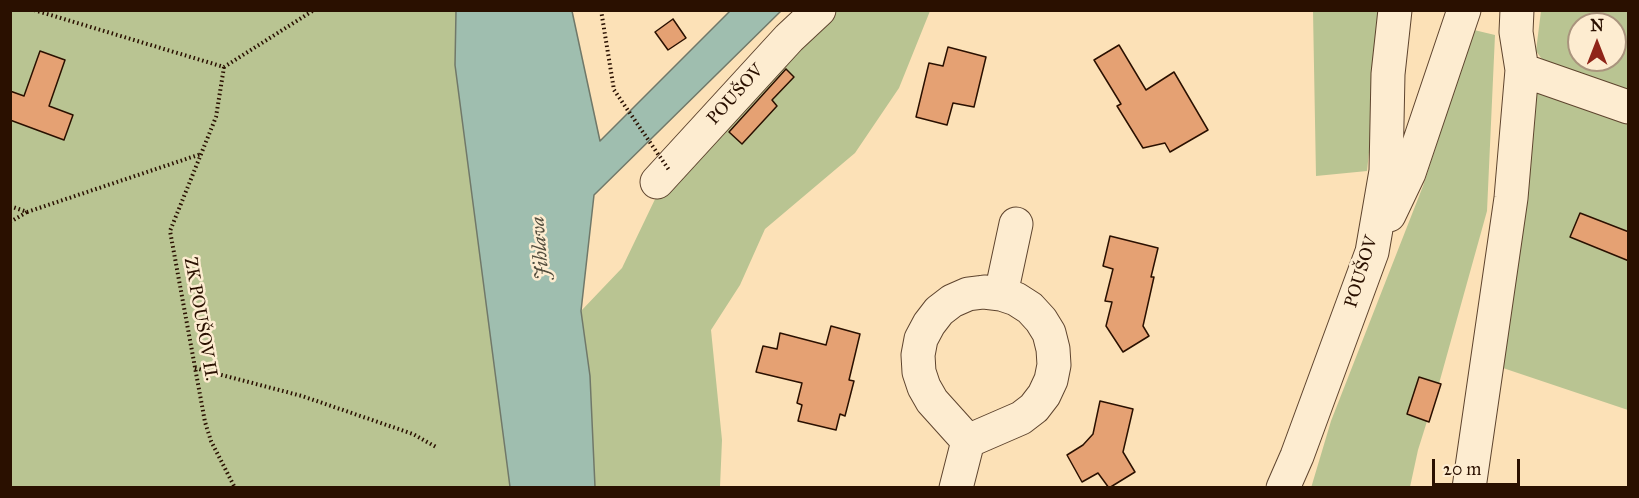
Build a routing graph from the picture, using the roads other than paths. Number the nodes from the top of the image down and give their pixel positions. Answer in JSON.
{"nodes":[{"id":1,"x":819,"y":10,"type":"edge"},
{"id":2,"x":1395,"y":10,"type":"edge"},
{"id":3,"x":1464,"y":10,"type":"edge"},
{"id":4,"x":1516,"y":10,"type":"edge"},
{"id":5,"x":1522,"y":70,"type":"junction"},
{"id":6,"x":1629,"y":107,"type":"edge"},
{"id":7,"x":663,"y":176,"type":"road end"},
{"id":8,"x":1016,"y":224,"type":"dead end"},
{"id":9,"x":1372,"y":252,"type":"junction"},
{"id":10,"x":1001,"y":294,"type":"junction"},
{"id":11,"x":968,"y":441,"type":"junction"},
{"id":12,"x":956,"y":488,"type":"edge"},
{"id":13,"x":1283,"y":488,"type":"edge"},
{"id":14,"x":1469,"y":488,"type":"edge"}],
"edges":[{"from":1,"to":7,"type":"street","name":"POUŠOV"},
{"from":2,"to":9,"type":"street","name":"POUŠOV"},
{"from":3,"to":9,"type":"street"},
{"from":4,"to":5,"type":"street"},
{"from":5,"to":6,"type":"street"},
{"from":5,"to":14,"type":"street"},
{"from":8,"to":10,"type":"street"},
{"from":9,"to":13,"type":"street","name":"POUŠOV"},
{"from":10,"to":11,"type":"street"},
{"from":10,"to":11,"type":"street"},
{"from":11,"to":12,"type":"street"}]}
